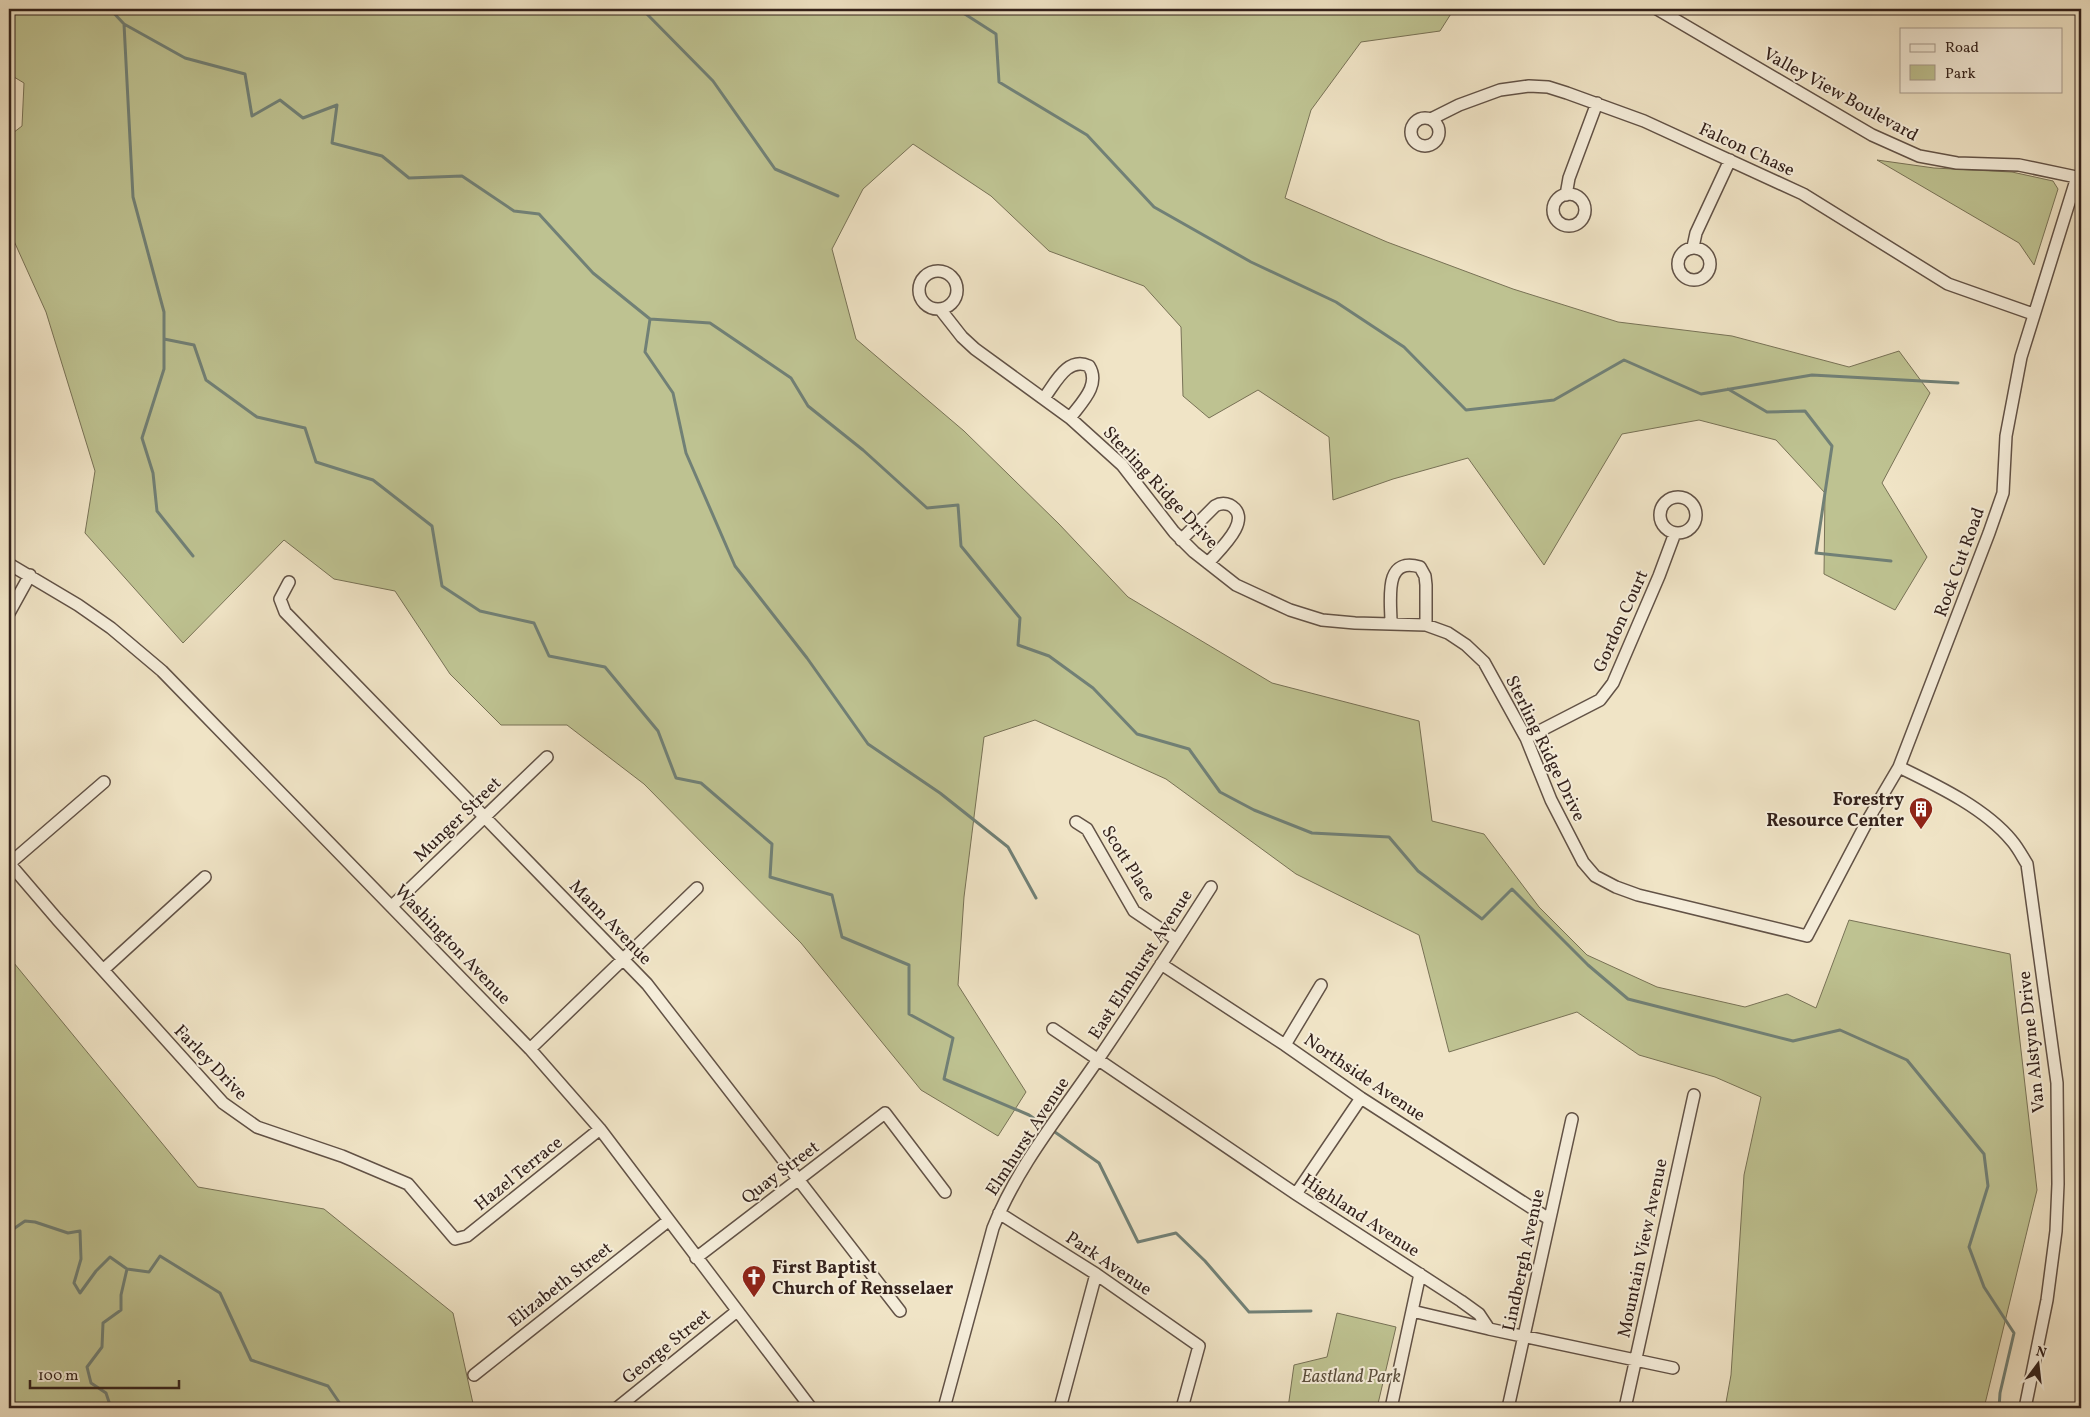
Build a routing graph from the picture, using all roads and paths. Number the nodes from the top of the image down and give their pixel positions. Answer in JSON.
{"nodes":[{"id":1,"x":1657,"y":9,"type":"edge"},
{"id":2,"x":1597,"y":103,"type":"junction"},
{"id":3,"x":1431,"y":119,"type":"dead end"},
{"id":4,"x":1730,"y":160,"type":"junction"},
{"id":5,"x":2079,"y":178,"type":"edge"},
{"id":6,"x":1566,"y":195,"type":"dead end"},
{"id":7,"x":1693,"y":247,"type":"dead end"},
{"id":8,"x":940,"y":309,"type":"dead end"},
{"id":9,"x":2034,"y":314,"type":"junction"},
{"id":10,"x":1044,"y":398,"type":"junction"},
{"id":11,"x":1070,"y":418,"type":"junction"},
{"id":12,"x":1675,"y":532,"type":"dead end"},
{"id":13,"x":1181,"y":540,"type":"junction"},
{"id":14,"x":1208,"y":563,"type":"junction"},
{"id":15,"x":9,"y":564,"type":"edge"},
{"id":16,"x":30,"y":575,"type":"junction"},
{"id":17,"x":289,"y":582,"type":"dead end"},
{"id":18,"x":9,"y":613,"type":"edge"},
{"id":19,"x":1391,"y":623,"type":"junction"},
{"id":20,"x":1426,"y":625,"type":"junction"},
{"id":21,"x":1526,"y":738,"type":"junction"},
{"id":22,"x":547,"y":757,"type":"dead end"},
{"id":23,"x":1899,"y":767,"type":"junction"},
{"id":24,"x":104,"y":782,"type":"dead end"},
{"id":25,"x":484,"y":816,"type":"junction"},
{"id":26,"x":1076,"y":822,"type":"dead end"},
{"id":27,"x":9,"y":864,"type":"edge"},
{"id":28,"x":205,"y":877,"type":"dead end"},
{"id":29,"x":1211,"y":887,"type":"dead end"},
{"id":30,"x":697,"y":888,"type":"dead end"},
{"id":31,"x":392,"y":906,"type":"junction"},
{"id":32,"x":1808,"y":936,"type":"joint"},
{"id":33,"x":1177,"y":940,"type":"junction"},
{"id":34,"x":622,"y":958,"type":"junction"},
{"id":35,"x":1161,"y":964,"type":"junction"},
{"id":36,"x":102,"y":970,"type":"junction"},
{"id":37,"x":1321,"y":985,"type":"dead end"},
{"id":38,"x":1053,"y":1029,"type":"dead end"},
{"id":39,"x":1285,"y":1045,"type":"junction"},
{"id":40,"x":530,"y":1049,"type":"junction"},
{"id":41,"x":1098,"y":1059,"type":"junction"},
{"id":42,"x":1694,"y":1095,"type":"dead end"},
{"id":43,"x":1361,"y":1098,"type":"junction"},
{"id":44,"x":1572,"y":1119,"type":"dead end"},
{"id":45,"x":600,"y":1129,"type":"junction"},
{"id":46,"x":798,"y":1181,"type":"junction"},
{"id":47,"x":945,"y":1192,"type":"dead end"},
{"id":48,"x":1296,"y":1194,"type":"junction"},
{"id":49,"x":998,"y":1213,"type":"junction"},
{"id":50,"x":1549,"y":1219,"type":"junction"},
{"id":51,"x":668,"y":1221,"type":"junction"},
{"id":52,"x":455,"y":1239,"type":"joint"},
{"id":53,"x":696,"y":1258,"type":"junction"},
{"id":54,"x":1096,"y":1274,"type":"junction"},
{"id":55,"x":1420,"y":1274,"type":"junction"},
{"id":56,"x":737,"y":1311,"type":"junction"},
{"id":57,"x":900,"y":1311,"type":"dead end"},
{"id":58,"x":1412,"y":1311,"type":"junction"},
{"id":59,"x":1489,"y":1329,"type":"junction"},
{"id":60,"x":1524,"y":1335,"type":"junction"},
{"id":61,"x":1635,"y":1360,"type":"junction"},
{"id":62,"x":1673,"y":1368,"type":"dead end"},
{"id":63,"x":474,"y":1375,"type":"dead end"},
{"id":64,"x":806,"y":1406,"type":"edge"},
{"id":65,"x":617,"y":1408,"type":"edge"},
{"id":66,"x":944,"y":1408,"type":"edge"},
{"id":67,"x":1060,"y":1408,"type":"edge"},
{"id":68,"x":1182,"y":1408,"type":"edge"},
{"id":69,"x":1391,"y":1408,"type":"edge"},
{"id":70,"x":1508,"y":1408,"type":"edge"},
{"id":71,"x":1625,"y":1408,"type":"edge"},
{"id":72,"x":2024,"y":1408,"type":"edge"}],
"edges":[{"from":1,"to":5,"type":"street","name":"Valley View Boulevard"},
{"from":2,"to":3,"type":"street","name":"Falcon Chase"},
{"from":2,"to":4,"type":"street","name":"Falcon Chase"},
{"from":2,"to":6,"type":"street"},
{"from":4,"to":7,"type":"street"},
{"from":4,"to":9,"type":"street","name":"Falcon Chase"},
{"from":5,"to":9,"type":"street","name":"Rock Cut Road"},
{"from":8,"to":10,"type":"street","name":"Sterling Ridge Drive"},
{"from":9,"to":23,"type":"street","name":"Rock Cut Road"},
{"from":10,"to":11,"type":"street","name":"Sterling Ridge Drive"},
{"from":10,"to":11,"type":"street"},
{"from":11,"to":13,"type":"street","name":"Sterling Ridge Drive"},
{"from":12,"to":21,"type":"street","name":"Gordon Court"},
{"from":13,"to":14,"type":"street","name":"Sterling Ridge Drive"},
{"from":13,"to":14,"type":"street"},
{"from":14,"to":19,"type":"street","name":"Sterling Ridge Drive"},
{"from":15,"to":16,"type":"street","name":"Washington Avenue"},
{"from":16,"to":18,"type":"street"},
{"from":16,"to":31,"type":"street","name":"Washington Avenue"},
{"from":17,"to":25,"type":"street","name":"Mann Avenue"},
{"from":19,"to":20,"type":"street","name":"Sterling Ridge Drive"},
{"from":19,"to":20,"type":"street"},
{"from":20,"to":21,"type":"street","name":"Sterling Ridge Drive"},
{"from":21,"to":32,"type":"street","name":"Sterling Ridge Drive"},
{"from":22,"to":25,"type":"street","name":"Munger Street"},
{"from":23,"to":32,"type":"street","name":"Rock Cut Road"},
{"from":23,"to":72,"type":"street","name":"Van Alstyne Drive"},
{"from":24,"to":27,"type":"street"},
{"from":25,"to":31,"type":"street","name":"Munger Street"},
{"from":25,"to":34,"type":"street","name":"Mann Avenue"},
{"from":26,"to":33,"type":"street","name":"Scott Place"},
{"from":27,"to":36,"type":"street","name":"Farley Drive"},
{"from":28,"to":36,"type":"street"},
{"from":29,"to":33,"type":"street","name":"East Elmhurst Avenue"},
{"from":30,"to":34,"type":"street"},
{"from":31,"to":40,"type":"street","name":"Washington Avenue"},
{"from":33,"to":35,"type":"street","name":"East Elmhurst Avenue"},
{"from":34,"to":40,"type":"street"},
{"from":34,"to":46,"type":"street","name":"Mann Avenue"},
{"from":35,"to":39,"type":"street","name":"Northside Avenue"},
{"from":35,"to":41,"type":"street","name":"East Elmhurst Avenue"},
{"from":36,"to":52,"type":"street","name":"Farley Drive"},
{"from":37,"to":39,"type":"street"},
{"from":38,"to":41,"type":"street","name":"Highland Avenue"},
{"from":39,"to":43,"type":"street","name":"Northside Avenue"},
{"from":40,"to":45,"type":"street","name":"Washington Avenue"},
{"from":41,"to":48,"type":"street","name":"Highland Avenue"},
{"from":41,"to":49,"type":"street","name":"Elmhurst Avenue"},
{"from":42,"to":61,"type":"street","name":"Mountain View Avenue"},
{"from":43,"to":48,"type":"street"},
{"from":43,"to":50,"type":"street","name":"Northside Avenue"},
{"from":44,"to":50,"type":"street","name":"Lindbergh Avenue"},
{"from":45,"to":51,"type":"street","name":"Washington Avenue"},
{"from":45,"to":52,"type":"street","name":"Hazel Terrace"},
{"from":46,"to":47,"type":"street","name":"Quay Street"},
{"from":46,"to":53,"type":"street","name":"Quay Street"},
{"from":46,"to":57,"type":"street","name":"Mann Avenue"},
{"from":48,"to":55,"type":"street","name":"Highland Avenue"},
{"from":49,"to":54,"type":"street","name":"Park Avenue"},
{"from":49,"to":66,"type":"street","name":"Elmhurst Avenue"},
{"from":50,"to":60,"type":"street","name":"Lindbergh Avenue"},
{"from":51,"to":53,"type":"street","name":"Washington Avenue"},
{"from":51,"to":63,"type":"street","name":"Elizabeth Street"},
{"from":53,"to":56,"type":"street","name":"Washington Avenue"},
{"from":54,"to":67,"type":"street"},
{"from":54,"to":68,"type":"street","name":"Park Avenue"},
{"from":55,"to":58,"type":"street"},
{"from":55,"to":59,"type":"street","name":"Highland Avenue"},
{"from":56,"to":64,"type":"street","name":"Washington Avenue"},
{"from":56,"to":65,"type":"street","name":"George Street"},
{"from":58,"to":59,"type":"street"},
{"from":58,"to":69,"type":"street"},
{"from":59,"to":60,"type":"street"},
{"from":60,"to":61,"type":"street"},
{"from":60,"to":70,"type":"street","name":"Lindbergh Avenue"},
{"from":61,"to":62,"type":"street"},
{"from":61,"to":71,"type":"street","name":"Mountain View Avenue"}]}
